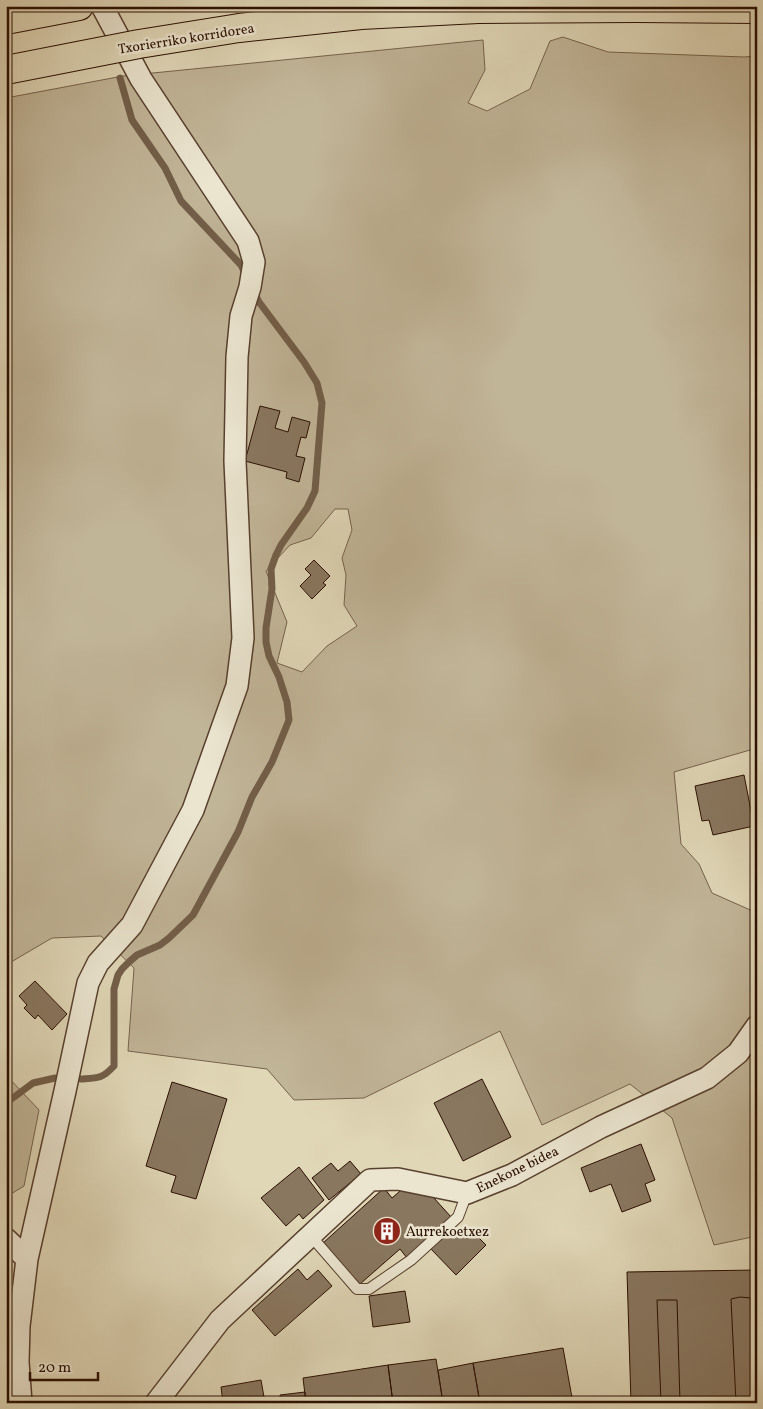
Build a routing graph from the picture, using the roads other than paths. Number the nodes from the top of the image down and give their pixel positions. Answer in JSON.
{"nodes":[{"id":1,"x":79,"y":6,"type":"edge"},
{"id":2,"x":102,"y":6,"type":"edge"},
{"id":3,"x":757,"y":9,"type":"edge"},
{"id":4,"x":6,"y":20,"type":"edge"},
{"id":5,"x":6,"y":70,"type":"edge"},
{"id":6,"x":757,"y":1026,"type":"edge"},
{"id":7,"x":467,"y":1193,"type":"junction"},
{"id":8,"x":311,"y":1236,"type":"junction"},
{"id":9,"x":6,"y":1239,"type":"edge"},
{"id":10,"x":27,"y":1259,"type":"junction"},
{"id":11,"x":21,"y":1403,"type":"edge"},
{"id":12,"x":156,"y":1403,"type":"edge"}],
"edges":[{"from":1,"to":4,"type":"highway"},
{"from":2,"to":10,"type":"street"},
{"from":3,"to":5,"type":"highway","name":"Txorierriko korridorea","bridge":true},
{"from":6,"to":7,"type":"street","name":"Enekone bidea"},
{"from":7,"to":8,"type":"street","name":"Enekone bidea"},
{"from":7,"to":8,"type":"lane"},
{"from":8,"to":12,"type":"street","name":"Enekone bidea"},
{"from":9,"to":10,"type":"street"},
{"from":10,"to":11,"type":"street"}]}
